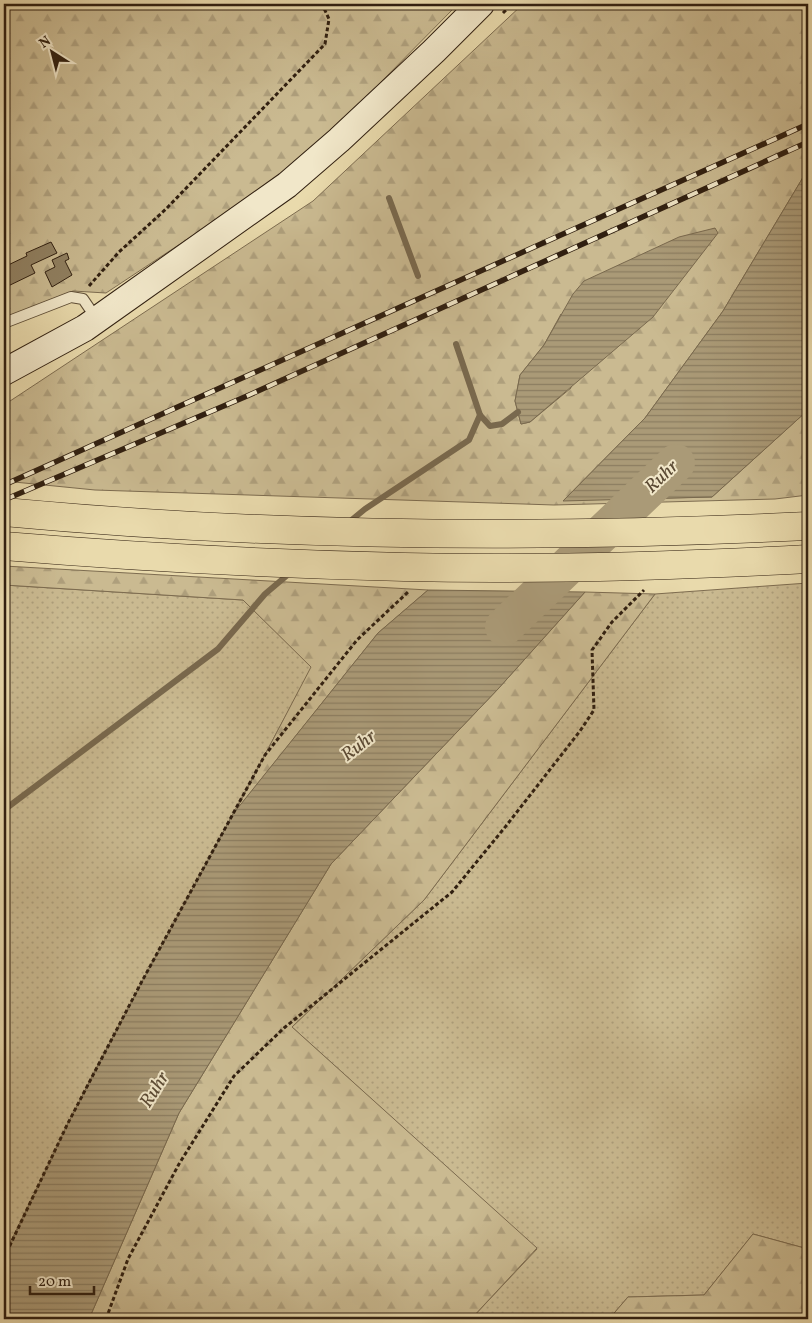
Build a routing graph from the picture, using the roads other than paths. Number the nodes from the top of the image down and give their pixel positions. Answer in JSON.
{"nodes":[{"id":1,"x":480,"y":4,"type":"edge"},
{"id":2,"x":96,"y":319,"type":"junction"},
{"id":3,"x":4,"y":323,"type":"edge"},
{"id":4,"x":4,"y":372,"type":"edge"},
{"id":5,"x":4,"y":512,"type":"edge"},
{"id":6,"x":808,"y":526,"type":"edge"},
{"id":7,"x":4,"y":546,"type":"edge"},
{"id":8,"x":808,"y":559,"type":"edge"}],
"edges":[{"from":1,"to":2,"type":"main road"},
{"from":2,"to":3,"type":"lane"},
{"from":2,"to":4,"type":"main road"},
{"from":5,"to":6,"type":"highway"},
{"from":7,"to":8,"type":"highway","bridge":true}]}
